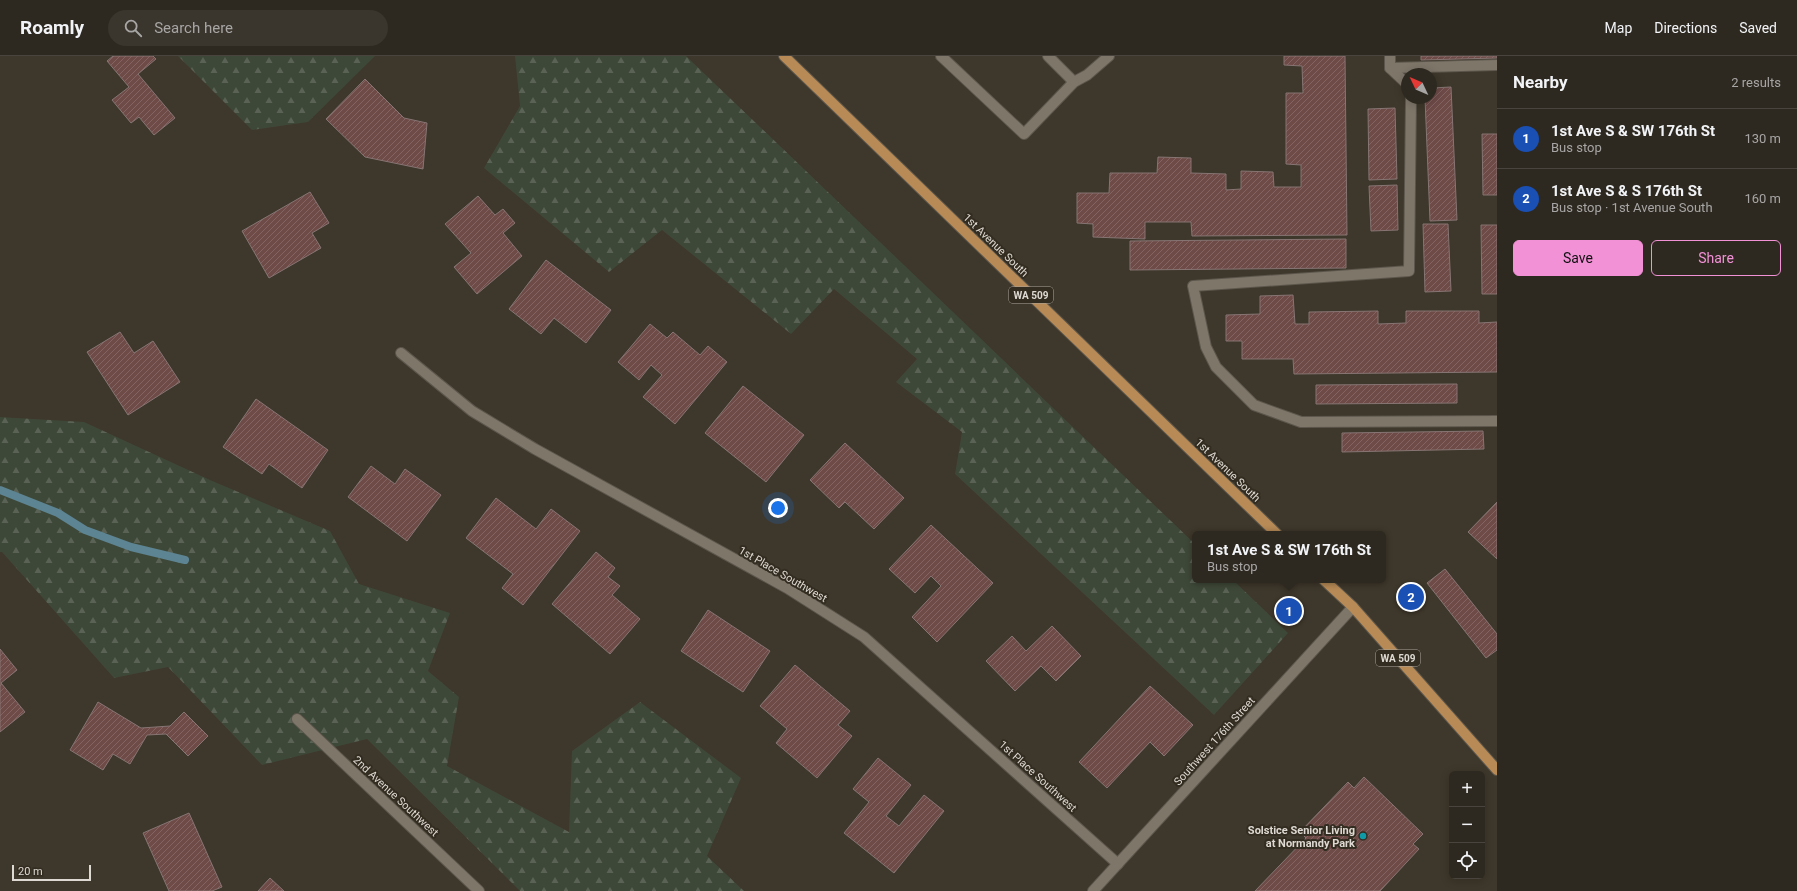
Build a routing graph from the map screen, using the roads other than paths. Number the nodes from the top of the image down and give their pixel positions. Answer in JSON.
{"nodes":[{"id":1,"x":784,"y":56,"type":"edge"},
{"id":2,"x":941,"y":56,"type":"edge"},
{"id":3,"x":1048,"y":56,"type":"edge"},
{"id":4,"x":1109,"y":56,"type":"edge"},
{"id":5,"x":1390,"y":56,"type":"edge"},
{"id":6,"x":1497,"y":65,"type":"edge"},
{"id":7,"x":1390,"y":68,"type":"junction"},
{"id":8,"x":1401,"y":78,"type":"edge"},
{"id":9,"x":1074,"y":82,"type":"junction"},
{"id":10,"x":1411,"y":104,"type":"edge"},
{"id":11,"x":401,"y":353,"type":"dead end"},
{"id":12,"x":1497,"y":421,"type":"edge"},
{"id":13,"x":1274,"y":531,"type":"edge"},
{"id":14,"x":1327,"y":583,"type":"edge"},
{"id":15,"x":1353,"y":608,"type":"junction"},
{"id":16,"x":297,"y":719,"type":"dead end"},
{"id":17,"x":1497,"y":770,"type":"edge"},
{"id":18,"x":1118,"y":864,"type":"junction"},
{"id":19,"x":479,"y":891,"type":"edge"},
{"id":20,"x":1093,"y":891,"type":"edge"}],
"edges":[{"from":1,"to":13,"type":"main road","name":"1st Avenue South","number":"WA 509"},
{"from":2,"to":9,"type":"street"},
{"from":3,"to":9,"type":"street"},
{"from":4,"to":9,"type":"street"},
{"from":5,"to":7,"type":"street"},
{"from":6,"to":7,"type":"street"},
{"from":7,"to":8,"type":"street"},
{"from":10,"to":12,"type":"street"},
{"from":11,"to":18,"type":"street","name":"1st Place Southwest"},
{"from":14,"to":15,"type":"main road","number":"WA 509"},
{"from":15,"to":17,"type":"main road","number":"WA 509"},
{"from":15,"to":18,"type":"street","name":"Southwest 176th Street"},
{"from":16,"to":19,"type":"street","name":"2nd Avenue Southwest"},
{"from":18,"to":20,"type":"street","name":"Southwest 176th Street"}]}
